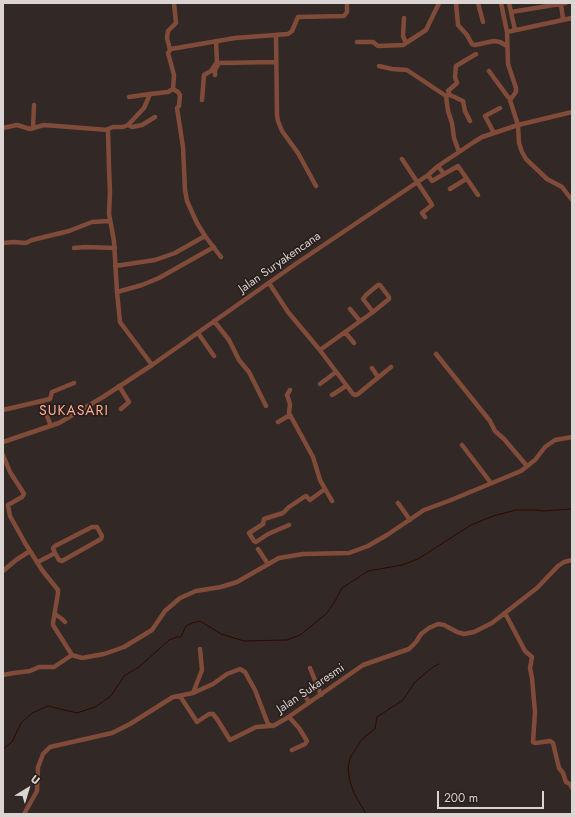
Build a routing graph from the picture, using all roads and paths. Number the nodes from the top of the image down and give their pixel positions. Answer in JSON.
{"nodes":[{"id":1,"x":174,"y":3,"type":"edge"},
{"id":2,"x":347,"y":3,"type":"edge"},
{"id":3,"x":439,"y":3,"type":"edge"},
{"id":4,"x":456,"y":3,"type":"edge"},
{"id":5,"x":478,"y":3,"type":"edge"},
{"id":6,"x":501,"y":3,"type":"edge"},
{"id":7,"x":509,"y":3,"type":"edge"},
{"id":8,"x":564,"y":3,"type":"edge"},
{"id":9,"x":552,"y":4,"type":"edge"},
{"id":10,"x":511,"y":12,"type":"junction"},
{"id":11,"x":404,"y":18,"type":"dead end"},
{"id":12,"x":572,"y":18,"type":"edge"},
{"id":13,"x":563,"y":20,"type":"junction"},
{"id":14,"x":483,"y":22,"type":"dead end"},
{"id":15,"x":515,"y":30,"type":"junction"},
{"id":16,"x":507,"y":32,"type":"junction"},
{"id":17,"x":276,"y":35,"type":"junction"},
{"id":18,"x":216,"y":41,"type":"junction"},
{"id":19,"x":356,"y":42,"type":"dead end"},
{"id":20,"x":406,"y":43,"type":"junction"},
{"id":21,"x":507,"y":46,"type":"junction"},
{"id":22,"x":170,"y":50,"type":"junction"},
{"id":23,"x":476,"y":54,"type":"dead end"},
{"id":24,"x":276,"y":62,"type":"junction"},
{"id":25,"x":379,"y":66,"type":"dead end"},
{"id":26,"x":489,"y":71,"type":"dead end"},
{"id":27,"x":215,"y":75,"type":"dead end"},
{"id":28,"x":173,"y":89,"type":"junction"},
{"id":29,"x":150,"y":94,"type":"junction"},
{"id":30,"x":448,"y":96,"type":"junction"},
{"id":31,"x":129,"y":97,"type":"dead end"},
{"id":32,"x":510,"y":98,"type":"junction"},
{"id":33,"x":202,"y":100,"type":"dead end"},
{"id":34,"x":34,"y":105,"type":"dead end"},
{"id":35,"x":500,"y":108,"type":"dead end"},
{"id":36,"x":572,"y":112,"type":"edge"},
{"id":37,"x":155,"y":117,"type":"dead end"},
{"id":38,"x":470,"y":120,"type":"dead end"},
{"id":39,"x":128,"y":125,"type":"junction"},
{"id":40,"x":518,"y":125,"type":"junction"},
{"id":41,"x":3,"y":128,"type":"edge"},
{"id":42,"x":33,"y":128,"type":"junction"},
{"id":43,"x":108,"y":130,"type":"junction"},
{"id":44,"x":494,"y":134,"type":"junction"},
{"id":45,"x":459,"y":152,"type":"junction"},
{"id":46,"x":402,"y":159,"type":"dead end"},
{"id":47,"x":438,"y":166,"type":"junction"},
{"id":48,"x":444,"y":174,"type":"junction"},
{"id":49,"x":428,"y":175,"type":"junction"},
{"id":50,"x":466,"y":179,"type":"junction"},
{"id":51,"x":417,"y":182,"type":"junction"},
{"id":52,"x":316,"y":186,"type":"dead end"},
{"id":53,"x":450,"y":189,"type":"dead end"},
{"id":54,"x":478,"y":195,"type":"dead end"},
{"id":55,"x":572,"y":200,"type":"edge"},
{"id":56,"x":425,"y":218,"type":"dead end"},
{"id":57,"x":110,"y":221,"type":"junction"},
{"id":58,"x":205,"y":236,"type":"junction"},
{"id":59,"x":3,"y":243,"type":"edge"},
{"id":60,"x":214,"y":247,"type":"junction"},
{"id":61,"x":74,"y":248,"type":"dead end"},
{"id":62,"x":115,"y":248,"type":"junction"},
{"id":63,"x":221,"y":257,"type":"dead end"},
{"id":64,"x":115,"y":266,"type":"junction"},
{"id":65,"x":268,"y":283,"type":"junction"},
{"id":66,"x":116,"y":292,"type":"junction"},
{"id":67,"x":350,"y":309,"type":"dead end"},
{"id":68,"x":373,"y":312,"type":"junction"},
{"id":69,"x":214,"y":321,"type":"junction"},
{"id":70,"x":360,"y":321,"type":"junction"},
{"id":71,"x":345,"y":332,"type":"junction"},
{"id":72,"x":198,"y":333,"type":"junction"},
{"id":73,"x":354,"y":343,"type":"dead end"},
{"id":74,"x":320,"y":350,"type":"junction"},
{"id":75,"x":436,"y":354,"type":"dead end"},
{"id":76,"x":214,"y":356,"type":"dead end"},
{"id":77,"x":152,"y":365,"type":"junction"},
{"id":78,"x":391,"y":367,"type":"dead end"},
{"id":79,"x":372,"y":368,"type":"dead end"},
{"id":80,"x":336,"y":372,"type":"junction"},
{"id":81,"x":378,"y":377,"type":"junction"},
{"id":82,"x":74,"y":383,"type":"dead end"},
{"id":83,"x":320,"y":384,"type":"dead end"},
{"id":84,"x":119,"y":386,"type":"junction"},
{"id":85,"x":346,"y":386,"type":"junction"},
{"id":86,"x":290,"y":390,"type":"dead end"},
{"id":87,"x":332,"y":395,"type":"dead end"},
{"id":88,"x":41,"y":401,"type":"junction"},
{"id":89,"x":266,"y":406,"type":"dead end"},
{"id":90,"x":121,"y":409,"type":"dead end"},
{"id":91,"x":3,"y":410,"type":"edge"},
{"id":92,"x":290,"y":415,"type":"junction"},
{"id":93,"x":278,"y":422,"type":"dead end"},
{"id":94,"x":51,"y":426,"type":"junction"},
{"id":95,"x":572,"y":436,"type":"edge"},
{"id":96,"x":3,"y":442,"type":"edge"},
{"id":97,"x":462,"y":445,"type":"dead end"},
{"id":98,"x":3,"y":455,"type":"edge"},
{"id":99,"x":527,"y":466,"type":"junction"},
{"id":100,"x":491,"y":483,"type":"junction"},
{"id":101,"x":325,"y":489,"type":"junction"},
{"id":102,"x":332,"y":501,"type":"dead end"},
{"id":103,"x":398,"y":503,"type":"dead end"},
{"id":104,"x":410,"y":520,"type":"junction"},
{"id":105,"x":289,"y":525,"type":"dead end"},
{"id":106,"x":258,"y":549,"type":"dead end"},
{"id":107,"x":30,"y":551,"type":"junction"},
{"id":108,"x":55,"y":553,"type":"junction"},
{"id":109,"x":572,"y":560,"type":"edge"},
{"id":110,"x":38,"y":562,"type":"junction"},
{"id":111,"x":268,"y":564,"type":"junction"},
{"id":112,"x":3,"y":571,"type":"edge"},
{"id":113,"x":505,"y":613,"type":"junction"},
{"id":114,"x":55,"y":614,"type":"junction"},
{"id":115,"x":65,"y":622,"type":"dead end"},
{"id":116,"x":200,"y":649,"type":"dead end"},
{"id":117,"x":72,"y":655,"type":"junction"},
{"id":118,"x":310,"y":668,"type":"dead end"},
{"id":119,"x":3,"y":675,"type":"edge"},
{"id":120,"x":193,"y":693,"type":"junction"},
{"id":121,"x":303,"y":693,"type":"dead end"},
{"id":122,"x":321,"y":694,"type":"junction"},
{"id":123,"x":180,"y":696,"type":"junction"},
{"id":124,"x":309,"y":702,"type":"junction"},
{"id":125,"x":289,"y":717,"type":"junction"},
{"id":126,"x":271,"y":726,"type":"junction"},
{"id":127,"x":292,"y":750,"type":"dead end"},
{"id":128,"x":572,"y":788,"type":"edge"},
{"id":129,"x":24,"y":814,"type":"edge"}],
"edges":[{"from":1,"to":22,"type":"street"},
{"from":2,"to":17,"type":"street"},
{"from":3,"to":20,"type":"street"},
{"from":4,"to":21,"type":"street"},
{"from":5,"to":14,"type":"street"},
{"from":6,"to":16,"type":"street"},
{"from":7,"to":10,"type":"street"},
{"from":8,"to":9,"type":"street"},
{"from":8,"to":13,"type":"street"},
{"from":9,"to":10,"type":"street"},
{"from":10,"to":15,"type":"street"},
{"from":11,"to":20,"type":"street"},
{"from":12,"to":13,"type":"street"},
{"from":13,"to":15,"type":"street"},
{"from":15,"to":16,"type":"street"},
{"from":16,"to":21,"type":"street"},
{"from":17,"to":18,"type":"street"},
{"from":17,"to":24,"type":"street"},
{"from":18,"to":22,"type":"street"},
{"from":18,"to":33,"type":"street"},
{"from":19,"to":20,"type":"street"},
{"from":21,"to":32,"type":"street"},
{"from":22,"to":28,"type":"street"},
{"from":23,"to":30,"type":"street"},
{"from":24,"to":27,"type":"street"},
{"from":24,"to":52,"type":"street"},
{"from":25,"to":30,"type":"street"},
{"from":26,"to":32,"type":"street"},
{"from":28,"to":29,"type":"street"},
{"from":28,"to":58,"type":"street"},
{"from":29,"to":31,"type":"street"},
{"from":29,"to":39,"type":"street"},
{"from":30,"to":38,"type":"street"},
{"from":30,"to":45,"type":"street"},
{"from":32,"to":40,"type":"street"},
{"from":34,"to":42,"type":"street"},
{"from":35,"to":44,"type":"street"},
{"from":36,"to":40,"type":"street","name":"Jalan Suryakencana"},
{"from":37,"to":39,"type":"street"},
{"from":39,"to":43,"type":"street"},
{"from":40,"to":44,"type":"street","name":"Jalan Suryakencana"},
{"from":40,"to":55,"type":"street"},
{"from":41,"to":42,"type":"street"},
{"from":42,"to":43,"type":"street"},
{"from":43,"to":57,"type":"street"},
{"from":44,"to":45,"type":"street","name":"Jalan Suryakencana"},
{"from":45,"to":47,"type":"street","name":"Jalan Suryakencana"},
{"from":46,"to":51,"type":"street"},
{"from":47,"to":48,"type":"street"},
{"from":47,"to":49,"type":"street","name":"Jalan Suryakencana"},
{"from":48,"to":49,"type":"street"},
{"from":48,"to":50,"type":"street"},
{"from":49,"to":51,"type":"street","name":"Jalan Suryakencana"},
{"from":50,"to":53,"type":"street"},
{"from":50,"to":54,"type":"street"},
{"from":51,"to":56,"type":"street"},
{"from":51,"to":65,"type":"street","name":"Jalan Suryakencana"},
{"from":57,"to":59,"type":"street"},
{"from":57,"to":62,"type":"street"},
{"from":58,"to":60,"type":"street"},
{"from":58,"to":64,"type":"street"},
{"from":60,"to":63,"type":"street"},
{"from":60,"to":66,"type":"street"},
{"from":61,"to":62,"type":"street"},
{"from":62,"to":64,"type":"street"},
{"from":64,"to":66,"type":"street"},
{"from":65,"to":69,"type":"street","name":"Jalan Suryakencana"},
{"from":65,"to":74,"type":"street"},
{"from":66,"to":77,"type":"street"},
{"from":67,"to":70,"type":"street"},
{"from":68,"to":68,"type":"street"},
{"from":68,"to":70,"type":"street"},
{"from":69,"to":72,"type":"street","name":"Jalan Suryakencana"},
{"from":69,"to":89,"type":"street"},
{"from":70,"to":71,"type":"street"},
{"from":71,"to":73,"type":"street"},
{"from":71,"to":74,"type":"street"},
{"from":72,"to":76,"type":"street"},
{"from":72,"to":77,"type":"street","name":"Jalan Suryakencana"},
{"from":74,"to":80,"type":"street"},
{"from":75,"to":99,"type":"street"},
{"from":77,"to":84,"type":"street","name":"Jalan Suryakencana"},
{"from":78,"to":81,"type":"street"},
{"from":79,"to":81,"type":"street"},
{"from":80,"to":83,"type":"street"},
{"from":80,"to":85,"type":"street"},
{"from":81,"to":85,"type":"street"},
{"from":82,"to":88,"type":"street"},
{"from":84,"to":90,"type":"street"},
{"from":84,"to":94,"type":"street","name":"Jalan Suryakencana"},
{"from":85,"to":87,"type":"street"},
{"from":86,"to":92,"type":"street"},
{"from":88,"to":91,"type":"street"},
{"from":88,"to":94,"type":"street"},
{"from":92,"to":93,"type":"street"},
{"from":92,"to":101,"type":"street"},
{"from":94,"to":96,"type":"street","name":"Jalan Suryakencana"},
{"from":95,"to":99,"type":"street"},
{"from":97,"to":100,"type":"street"},
{"from":98,"to":107,"type":"street"},
{"from":99,"to":100,"type":"street"},
{"from":100,"to":104,"type":"street"},
{"from":101,"to":102,"type":"street"},
{"from":101,"to":105,"type":"street"},
{"from":103,"to":104,"type":"street"},
{"from":104,"to":111,"type":"street"},
{"from":106,"to":111,"type":"street"},
{"from":107,"to":110,"type":"street"},
{"from":107,"to":112,"type":"street"},
{"from":108,"to":108,"type":"street"},
{"from":108,"to":110,"type":"street"},
{"from":109,"to":113,"type":"street","name":"Jalan Sukaresmi"},
{"from":110,"to":114,"type":"street"},
{"from":111,"to":117,"type":"street"},
{"from":113,"to":122,"type":"street","name":"Jalan Sukaresmi"},
{"from":113,"to":128,"type":"street"},
{"from":114,"to":115,"type":"street"},
{"from":114,"to":117,"type":"street"},
{"from":116,"to":120,"type":"street"},
{"from":117,"to":119,"type":"street"},
{"from":118,"to":122,"type":"street"},
{"from":120,"to":123,"type":"street","name":"Jalan Sukaresmi"},
{"from":120,"to":126,"type":"street","name":"Jalan Sukaresmi"},
{"from":121,"to":124,"type":"street"},
{"from":122,"to":124,"type":"street","name":"Jalan Sukaresmi"},
{"from":123,"to":126,"type":"street"},
{"from":123,"to":129,"type":"street","name":"Jalan Sukaresmi"},
{"from":124,"to":125,"type":"street","name":"Jalan Sukaresmi"},
{"from":125,"to":126,"type":"street","name":"Jalan Sukaresmi"},
{"from":125,"to":127,"type":"street"}]}
